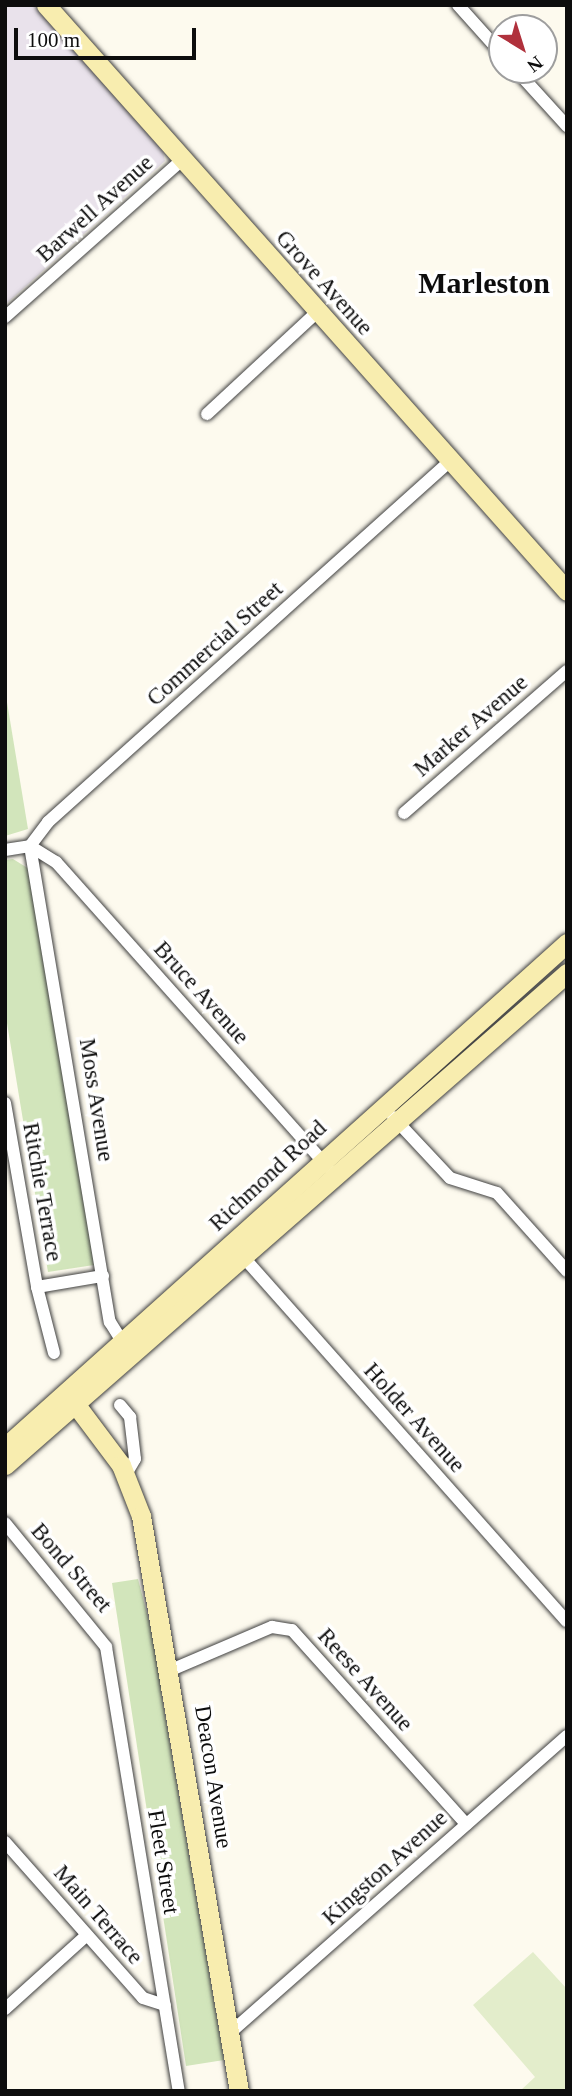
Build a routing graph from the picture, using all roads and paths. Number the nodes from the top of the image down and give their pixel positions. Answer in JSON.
{"nodes":[{"id":1,"x":46,"y":5,"type":"edge"},
{"id":2,"x":458,"y":5,"type":"edge"},
{"id":3,"x":488,"y":38,"type":"edge"},
{"id":4,"x":529,"y":84,"type":"edge"},
{"id":5,"x":567,"y":126,"type":"edge"},
{"id":6,"x":182,"y":160,"type":"junction"},
{"id":7,"x":317,"y":312,"type":"junction"},
{"id":8,"x":5,"y":317,"type":"edge"},
{"id":9,"x":207,"y":414,"type":"dead end"},
{"id":10,"x":450,"y":461,"type":"junction"},
{"id":11,"x":567,"y":592,"type":"edge"},
{"id":12,"x":567,"y":671,"type":"edge"},
{"id":13,"x":404,"y":813,"type":"dead end"},
{"id":14,"x":30,"y":846,"type":"junction"},
{"id":15,"x":5,"y":850,"type":"edge"},
{"id":16,"x":567,"y":943,"type":"edge"},
{"id":17,"x":567,"y":973,"type":"edge"},
{"id":18,"x":5,"y":1103,"type":"edge"},
{"id":19,"x":382,"y":1105,"type":"junction"},
{"id":20,"x":398,"y":1122,"type":"junction"},
{"id":21,"x":9,"y":1155,"type":"edge"},
{"id":22,"x":320,"y":1159,"type":"junction"},
{"id":23,"x":335,"y":1175,"type":"junction"},
{"id":24,"x":236,"y":1250,"type":"junction"},
{"id":25,"x":567,"y":1272,"type":"edge"},
{"id":26,"x":103,"y":1276,"type":"junction"},
{"id":27,"x":37,"y":1287,"type":"junction"},
{"id":28,"x":127,"y":1348,"type":"junction"},
{"id":29,"x":54,"y":1353,"type":"dead end"},
{"id":30,"x":71,"y":1399,"type":"junction"},
{"id":31,"x":120,"y":1405,"type":"dead end"},
{"id":32,"x":5,"y":1447,"type":"edge"},
{"id":33,"x":5,"y":1465,"type":"edge"},
{"id":34,"x":126,"y":1474,"type":"junction"},
{"id":35,"x":5,"y":1523,"type":"edge"},
{"id":36,"x":567,"y":1621,"type":"edge"},
{"id":37,"x":104,"y":1640,"type":"joint"},
{"id":38,"x":171,"y":1670,"type":"junction"},
{"id":39,"x":567,"y":1736,"type":"edge"},
{"id":40,"x":466,"y":1824,"type":"junction"},
{"id":41,"x":5,"y":1842,"type":"edge"},
{"id":42,"x":87,"y":1935,"type":"junction"},
{"id":43,"x":165,"y":2004,"type":"junction"},
{"id":44,"x":5,"y":2009,"type":"edge"},
{"id":45,"x":230,"y":2032,"type":"junction"},
{"id":46,"x":179,"y":2091,"type":"edge"},
{"id":47,"x":239,"y":2091,"type":"edge"}],
"edges":[{"from":1,"to":6,"type":"street","name":"Grove Avenue"},
{"from":2,"to":3,"type":"street"},
{"from":4,"to":5,"type":"street"},
{"from":6,"to":7,"type":"street","name":"Grove Avenue"},
{"from":6,"to":8,"type":"street","name":"Barwell Avenue"},
{"from":7,"to":9,"type":"street"},
{"from":7,"to":10,"type":"street","name":"Grove Avenue"},
{"from":10,"to":11,"type":"street","name":"Grove Avenue"},
{"from":10,"to":14,"type":"street","name":"Commercial Street"},
{"from":12,"to":13,"type":"street","name":"Marker Avenue"},
{"from":14,"to":15,"type":"street"},
{"from":14,"to":22,"type":"street","name":"Bruce Avenue"},
{"from":14,"to":26,"type":"street","name":"Moss Avenue"},
{"from":16,"to":19,"type":"street","name":"Richmond Road"},
{"from":17,"to":20,"type":"street","name":"Richmond Road"},
{"from":18,"to":21,"type":"street","name":"Ritchie Terrace"},
{"from":19,"to":20,"type":"street"},
{"from":19,"to":22,"type":"street","name":"Richmond Road"},
{"from":20,"to":23,"type":"street","name":"Richmond Road"},
{"from":20,"to":25,"type":"street"},
{"from":21,"to":27,"type":"street","name":"Ritchie Terrace"},
{"from":22,"to":23,"type":"street","name":"Bruce Avenue"},
{"from":22,"to":24,"type":"street","name":"Richmond Road"},
{"from":23,"to":24,"type":"street","name":"Richmond Road"},
{"from":24,"to":28,"type":"street","name":"Richmond Road"},
{"from":24,"to":36,"type":"street","name":"Holder Avenue"},
{"from":26,"to":27,"type":"street","name":"Ritchie Terrace"},
{"from":26,"to":28,"type":"street","name":"Moss Avenue"},
{"from":27,"to":29,"type":"street","name":"Ritchie Terrace"},
{"from":28,"to":30,"type":"street","name":"Richmond Road"},
{"from":30,"to":32,"type":"street","name":"Richmond Road"},
{"from":30,"to":33,"type":"street","name":"Richmond Road"},
{"from":30,"to":34,"type":"street","name":"Deacon Avenue"},
{"from":31,"to":34,"type":"street"},
{"from":34,"to":38,"type":"street","name":"Deacon Avenue"},
{"from":35,"to":37,"type":"street","name":"Bond Street"},
{"from":37,"to":43,"type":"street","name":"Fleet Street"},
{"from":38,"to":40,"type":"street","name":"Reese Avenue"},
{"from":38,"to":45,"type":"street","name":"Deacon Avenue"},
{"from":39,"to":40,"type":"street","name":"Kingston Avenue"},
{"from":40,"to":45,"type":"street","name":"Kingston Avenue"},
{"from":41,"to":42,"type":"street","name":"Main Terrace"},
{"from":42,"to":43,"type":"street","name":"Main Terrace"},
{"from":42,"to":44,"type":"street"},
{"from":43,"to":46,"type":"street","name":"Fleet Street"},
{"from":45,"to":47,"type":"street","name":"Deacon Avenue"}]}
